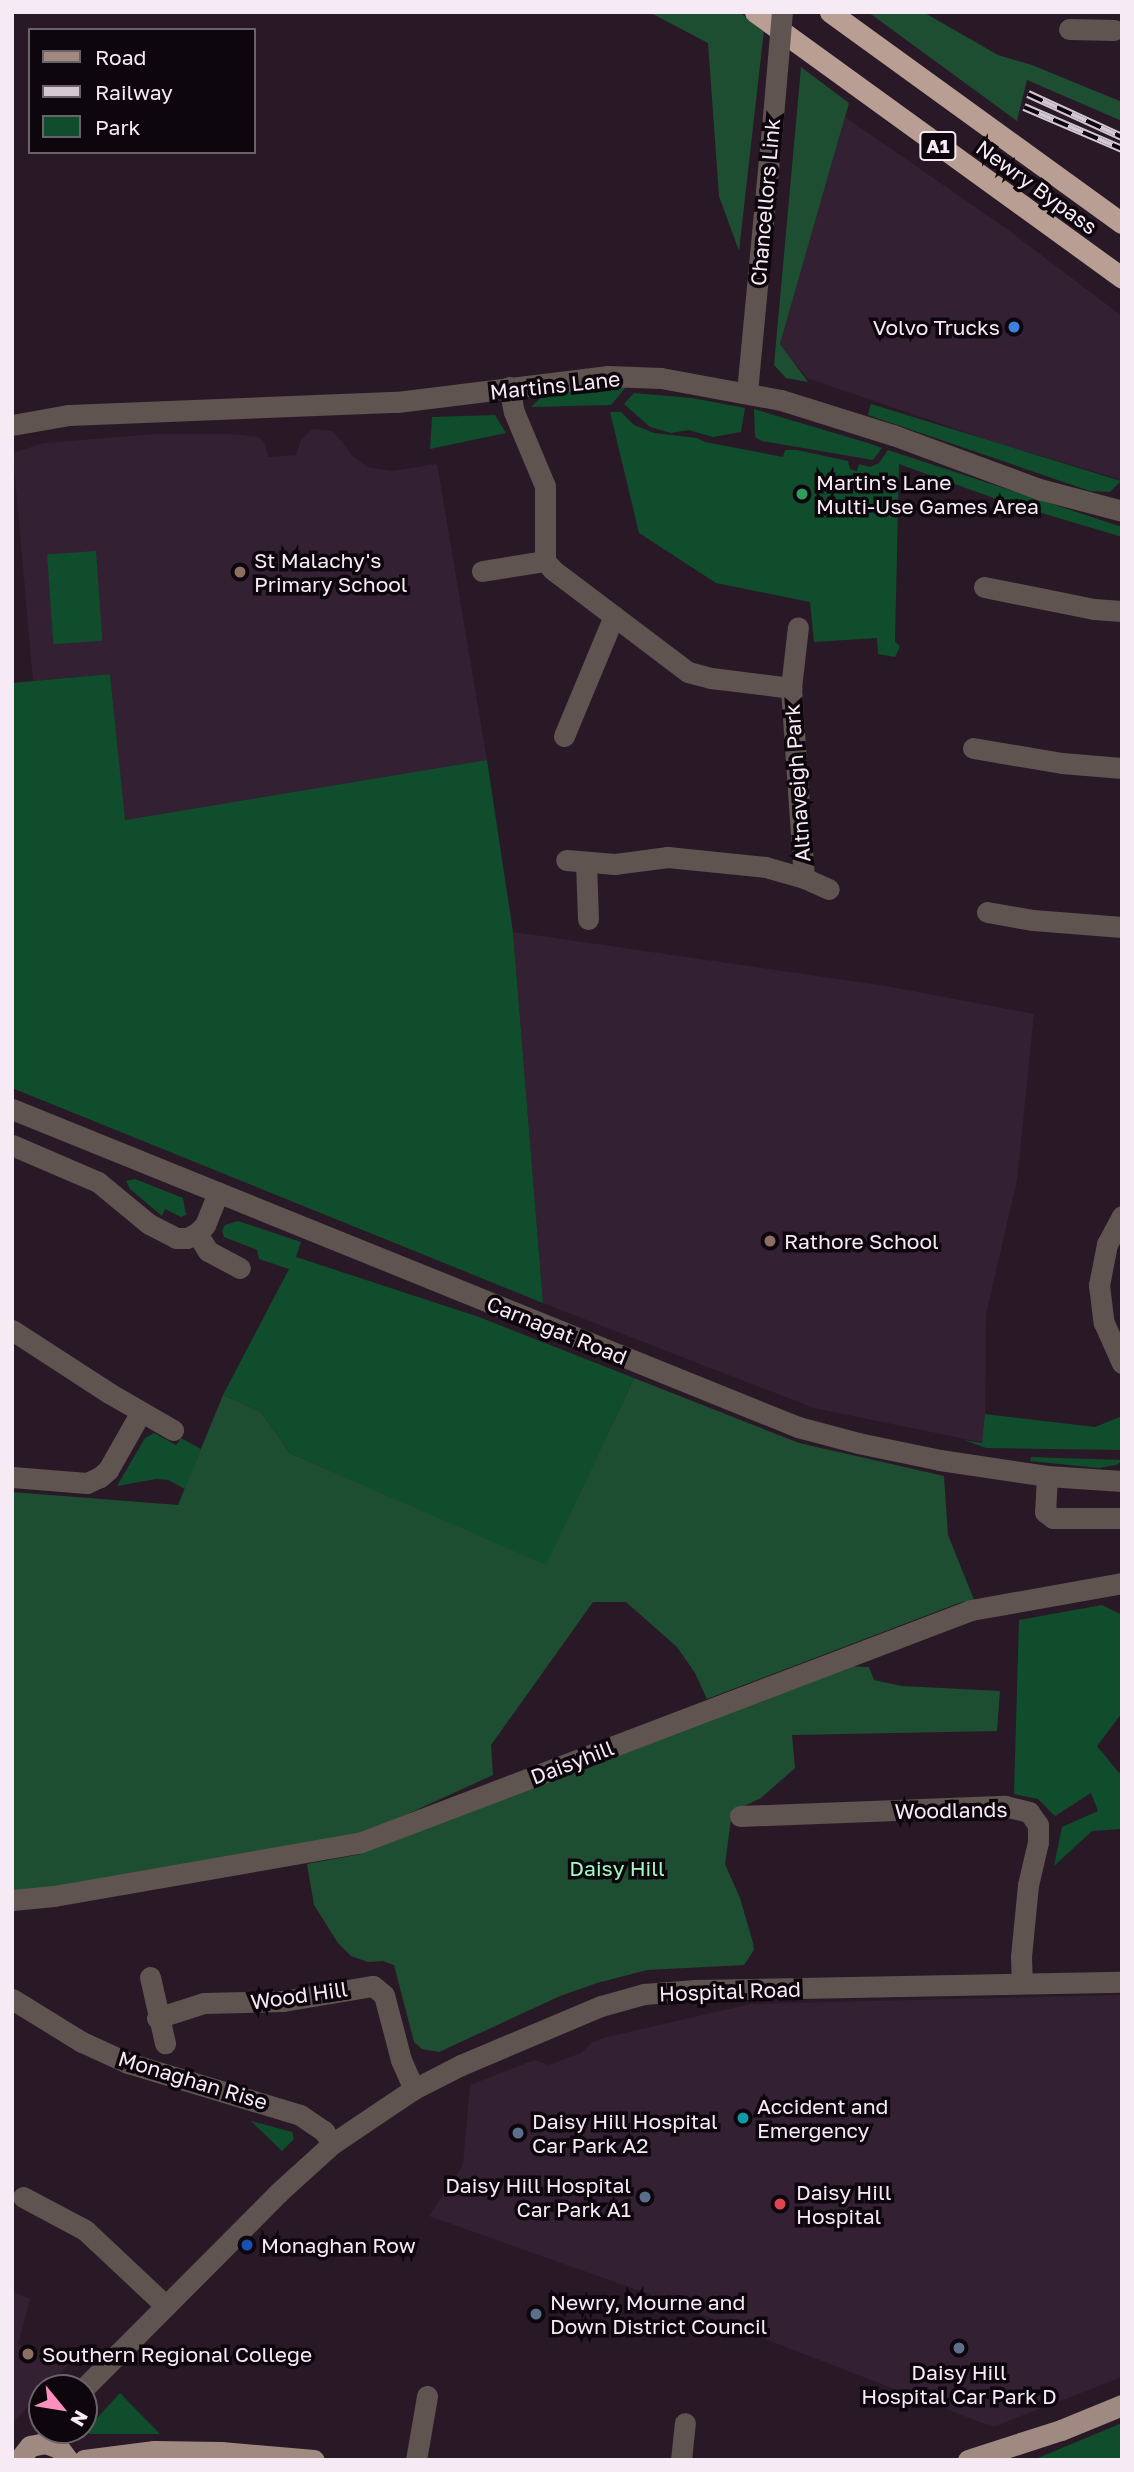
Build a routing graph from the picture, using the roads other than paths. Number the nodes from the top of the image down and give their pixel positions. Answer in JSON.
{"nodes":[{"id":1,"x":755,"y":12,"type":"edge"},
{"id":2,"x":782,"y":12,"type":"edge"},
{"id":3,"x":830,"y":12,"type":"edge"},
{"id":4,"x":1083,"y":24,"type":"edge"},
{"id":5,"x":1114,"y":30,"type":"dead end"},
{"id":6,"x":1122,"y":223,"type":"edge"},
{"id":7,"x":1122,"y":278,"type":"edge"},
{"id":8,"x":509,"y":387,"type":"junction"},
{"id":9,"x":747,"y":392,"type":"junction"},
{"id":10,"x":12,"y":425,"type":"edge"},
{"id":11,"x":1122,"y":511,"type":"edge"},
{"id":12,"x":545,"y":561,"type":"junction"},
{"id":13,"x":482,"y":571,"type":"dead end"},
{"id":14,"x":984,"y":587,"type":"dead end"},
{"id":15,"x":1122,"y":611,"type":"edge"},
{"id":16,"x":614,"y":616,"type":"junction"},
{"id":17,"x":798,"y":627,"type":"dead end"},
{"id":18,"x":790,"y":688,"type":"junction"},
{"id":19,"x":564,"y":736,"type":"dead end"},
{"id":20,"x":973,"y":748,"type":"dead end"},
{"id":21,"x":1122,"y":768,"type":"edge"},
{"id":22,"x":804,"y":878,"type":"junction"},
{"id":23,"x":829,"y":889,"type":"dead end"},
{"id":24,"x":987,"y":912,"type":"dead end"},
{"id":25,"x":588,"y":919,"type":"dead end"},
{"id":26,"x":1122,"y":927,"type":"edge"},
{"id":27,"x":12,"y":1109,"type":"edge"},
{"id":28,"x":12,"y":1145,"type":"edge"},
{"id":29,"x":218,"y":1193,"type":"junction"},
{"id":30,"x":1122,"y":1216,"type":"edge"},
{"id":31,"x":197,"y":1233,"type":"junction"},
{"id":32,"x":240,"y":1268,"type":"dead end"},
{"id":33,"x":12,"y":1330,"type":"edge"},
{"id":34,"x":1122,"y":1363,"type":"edge"},
{"id":35,"x":141,"y":1412,"type":"junction"},
{"id":36,"x":173,"y":1430,"type":"dead end"},
{"id":37,"x":1047,"y":1476,"type":"junction"},
{"id":38,"x":12,"y":1477,"type":"edge"},
{"id":39,"x":1122,"y":1481,"type":"edge"},
{"id":40,"x":1122,"y":1518,"type":"edge"},
{"id":41,"x":1122,"y":1583,"type":"edge"},
{"id":42,"x":740,"y":1816,"type":"dead end"},
{"id":43,"x":12,"y":1900,"type":"edge"},
{"id":44,"x":150,"y":1977,"type":"dead end"},
{"id":45,"x":1022,"y":1982,"type":"junction"},
{"id":46,"x":1122,"y":1982,"type":"edge"},
{"id":47,"x":12,"y":1999,"type":"edge"},
{"id":48,"x":157,"y":2018,"type":"junction"},
{"id":49,"x":165,"y":2043,"type":"dead end"},
{"id":50,"x":414,"y":2089,"type":"junction"},
{"id":51,"x":332,"y":2144,"type":"junction"},
{"id":52,"x":23,"y":2197,"type":"dead end"},
{"id":53,"x":166,"y":2306,"type":"junction"},
{"id":54,"x":98,"y":2374,"type":"edge"},
{"id":55,"x":427,"y":2396,"type":"dead end"},
{"id":56,"x":1122,"y":2405,"type":"edge"},
{"id":57,"x":685,"y":2423,"type":"dead end"},
{"id":58,"x":34,"y":2444,"type":"edge"},
{"id":59,"x":56,"y":2444,"type":"edge"},
{"id":60,"x":982,"y":2458,"type":"edge"},
{"id":61,"x":19,"y":2460,"type":"edge"},
{"id":62,"x":68,"y":2460,"type":"edge"},
{"id":63,"x":85,"y":2460,"type":"edge"},
{"id":64,"x":314,"y":2460,"type":"edge"},
{"id":65,"x":416,"y":2460,"type":"edge"},
{"id":66,"x":681,"y":2460,"type":"edge"}],
"edges":[{"from":1,"to":7,"type":"highway","name":"Newry Bypass","number":"A1"},
{"from":2,"to":9,"type":"street","name":"Chancellors Link","bridge":true},
{"from":3,"to":6,"type":"highway","name":"Newry Bypass","number":"A1"},
{"from":4,"to":5,"type":"street"},
{"from":8,"to":9,"type":"street","name":"Martins Lane"},
{"from":8,"to":10,"type":"street","name":"Martins Lane"},
{"from":8,"to":12,"type":"street"},
{"from":9,"to":11,"type":"street","name":"Martins Lane"},
{"from":12,"to":13,"type":"street"},
{"from":12,"to":16,"type":"street","name":"Altnaveigh Park"},
{"from":14,"to":15,"type":"street"},
{"from":16,"to":18,"type":"street","name":"Altnaveigh Park"},
{"from":16,"to":19,"type":"street"},
{"from":17,"to":18,"type":"street","name":"Altnaveigh Park"},
{"from":18,"to":22,"type":"street","name":"Altnaveigh Park"},
{"from":20,"to":21,"type":"street"},
{"from":22,"to":23,"type":"street","name":"Altnaveigh Park"},
{"from":22,"to":25,"type":"street","name":"Altnaveigh Park"},
{"from":24,"to":26,"type":"street"},
{"from":27,"to":29,"type":"street","name":"Carnagat Road"},
{"from":28,"to":31,"type":"street"},
{"from":29,"to":31,"type":"street"},
{"from":29,"to":37,"type":"street","name":"Carnagat Road"},
{"from":30,"to":34,"type":"street"},
{"from":31,"to":32,"type":"street"},
{"from":33,"to":35,"type":"street"},
{"from":35,"to":36,"type":"street"},
{"from":35,"to":38,"type":"street"},
{"from":37,"to":39,"type":"street","name":"Carnagat Road"},
{"from":37,"to":40,"type":"street"},
{"from":41,"to":43,"type":"street","name":"Daisyhill"},
{"from":42,"to":45,"type":"street","name":"Woodlands"},
{"from":44,"to":48,"type":"street"},
{"from":45,"to":46,"type":"street","name":"Hospital Road"},
{"from":45,"to":50,"type":"street","name":"Hospital Road"},
{"from":47,"to":51,"type":"street","name":"Monaghan Rise"},
{"from":48,"to":49,"type":"street"},
{"from":48,"to":50,"type":"street","name":"Wood Hill"},
{"from":50,"to":51,"type":"street","name":"Hospital Road"},
{"from":51,"to":53,"type":"street","name":"Hospital Road"},
{"from":52,"to":53,"type":"street"},
{"from":53,"to":54,"type":"street","name":"Hospital Road"},
{"from":55,"to":65,"type":"street"},
{"from":56,"to":60,"type":"main road"},
{"from":57,"to":66,"type":"street"},
{"from":58,"to":61,"type":"main road"},
{"from":59,"to":62,"type":"main road"},
{"from":63,"to":64,"type":"main road"}]}
